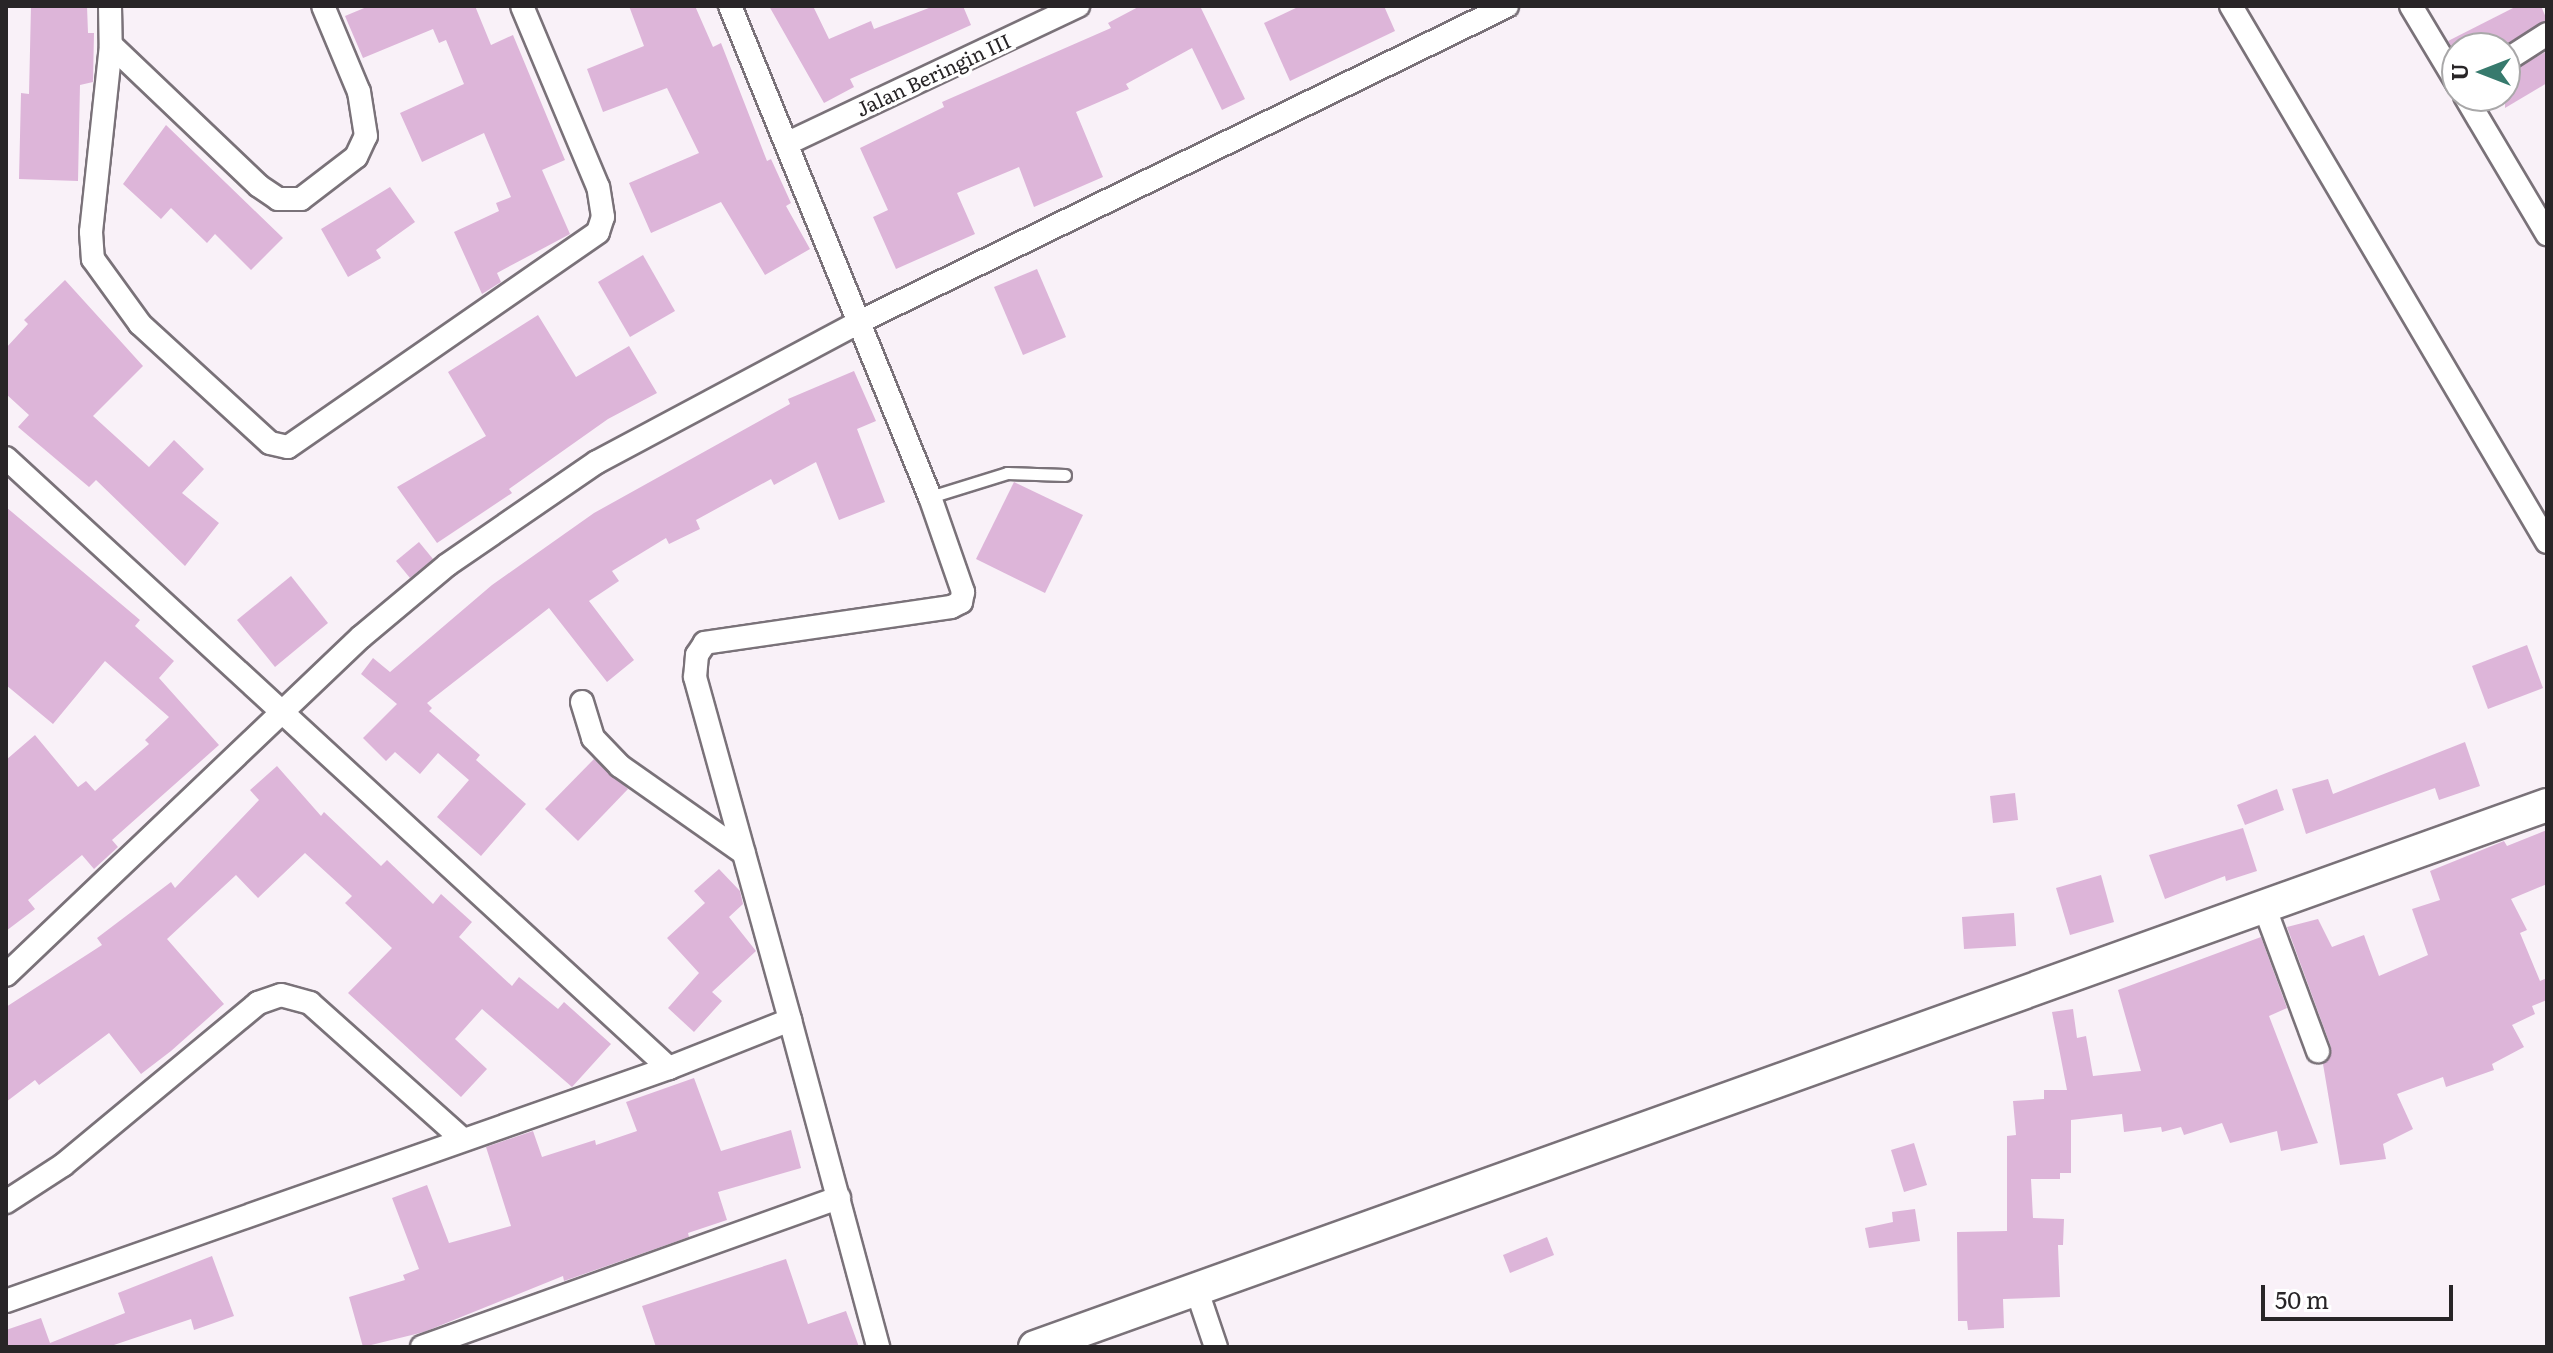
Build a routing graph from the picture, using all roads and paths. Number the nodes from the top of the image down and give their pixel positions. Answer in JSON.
{"nodes":[{"id":1,"x":110,"y":6,"type":"edge"},
{"id":2,"x":323,"y":6,"type":"edge"},
{"id":3,"x":522,"y":6,"type":"edge"},
{"id":4,"x":730,"y":6,"type":"edge"},
{"id":5,"x":1078,"y":6,"type":"edge"},
{"id":6,"x":1507,"y":6,"type":"edge"},
{"id":7,"x":2231,"y":6,"type":"edge"},
{"id":8,"x":2411,"y":6,"type":"edge"},
{"id":9,"x":2547,"y":34,"type":"edge"},
{"id":10,"x":111,"y":45,"type":"junction"},
{"id":11,"x":2521,"y":51,"type":"edge"},
{"id":12,"x":2441,"y":56,"type":"edge"},
{"id":13,"x":2475,"y":112,"type":"edge"},
{"id":14,"x":788,"y":143,"type":"junction"},
{"id":15,"x":2547,"y":234,"type":"edge"},
{"id":16,"x":859,"y":322,"type":"junction"},
{"id":17,"x":6,"y":458,"type":"edge"},
{"id":18,"x":1065,"y":475,"type":"dead end"},
{"id":19,"x":930,"y":497,"type":"junction"},
{"id":20,"x":2547,"y":542,"type":"edge"},
{"id":21,"x":582,"y":702,"type":"dead end"},
{"id":22,"x":282,"y":716,"type":"junction"},
{"id":23,"x":2547,"y":805,"type":"edge"},
{"id":24,"x":744,"y":853,"type":"junction"},
{"id":25,"x":2264,"y":906,"type":"junction"},
{"id":26,"x":6,"y":975,"type":"edge"},
{"id":27,"x":790,"y":1020,"type":"junction"},
{"id":28,"x":2318,"y":1051,"type":"dead end"},
{"id":29,"x":669,"y":1068,"type":"junction"},
{"id":30,"x":461,"y":1138,"type":"junction"},
{"id":31,"x":839,"y":1198,"type":"junction"},
{"id":32,"x":6,"y":1202,"type":"edge"},
{"id":33,"x":1196,"y":1288,"type":"junction"},
{"id":34,"x":6,"y":1301,"type":"edge"},
{"id":35,"x":1053,"y":1344,"type":"edge"},
{"id":36,"x":422,"y":1347,"type":"edge"},
{"id":37,"x":878,"y":1347,"type":"edge"},
{"id":38,"x":1216,"y":1347,"type":"edge"}],
"edges":[{"from":1,"to":10,"type":"street"},
{"from":2,"to":10,"type":"street"},
{"from":3,"to":10,"type":"street"},
{"from":4,"to":14,"type":"street"},
{"from":5,"to":14,"type":"street","name":"Jalan Beringin III"},
{"from":6,"to":16,"type":"street"},
{"from":7,"to":20,"type":"street"},
{"from":8,"to":12,"type":"street"},
{"from":9,"to":11,"type":"street"},
{"from":13,"to":15,"type":"street"},
{"from":14,"to":16,"type":"street"},
{"from":16,"to":19,"type":"street"},
{"from":16,"to":22,"type":"street"},
{"from":17,"to":22,"type":"street"},
{"from":18,"to":19,"type":"lane"},
{"from":19,"to":24,"type":"street"},
{"from":21,"to":24,"type":"street"},
{"from":22,"to":26,"type":"street"},
{"from":22,"to":29,"type":"street"},
{"from":23,"to":25,"type":"street"},
{"from":24,"to":27,"type":"street"},
{"from":25,"to":28,"type":"street"},
{"from":25,"to":33,"type":"street"},
{"from":27,"to":29,"type":"street"},
{"from":27,"to":31,"type":"street"},
{"from":29,"to":30,"type":"street"},
{"from":30,"to":32,"type":"street"},
{"from":30,"to":34,"type":"street"},
{"from":31,"to":36,"type":"street"},
{"from":31,"to":37,"type":"street"},
{"from":33,"to":35,"type":"street"},
{"from":33,"to":38,"type":"street"}]}
